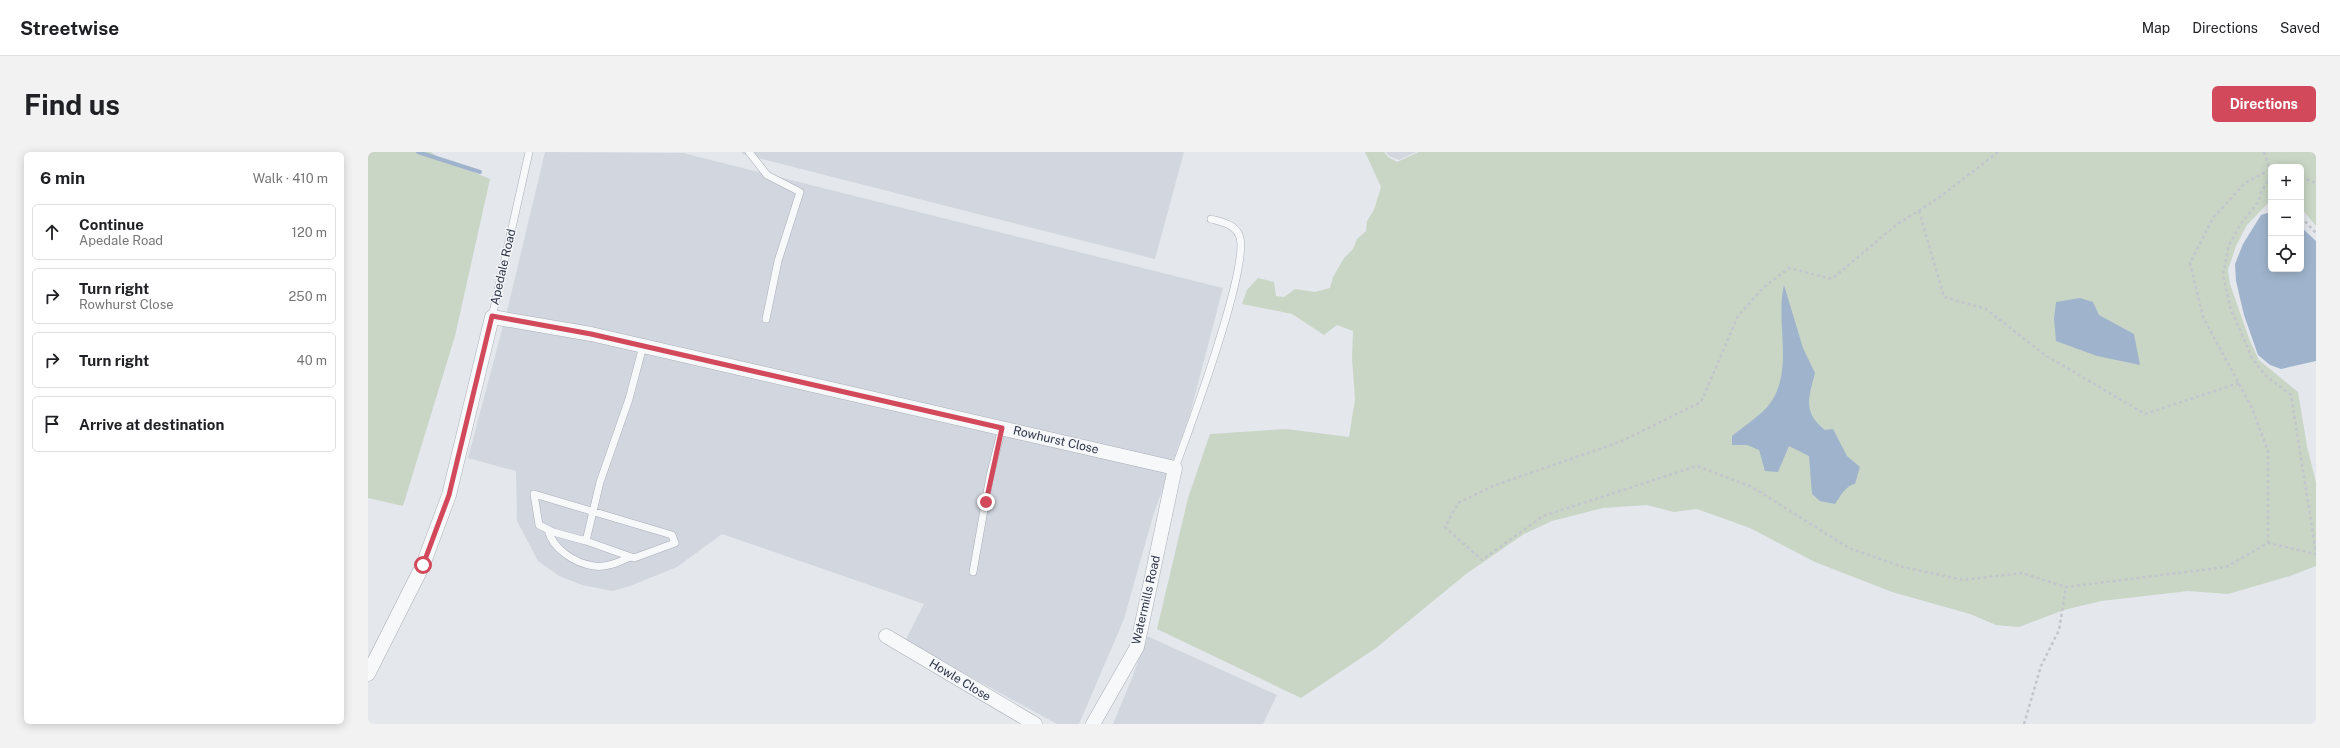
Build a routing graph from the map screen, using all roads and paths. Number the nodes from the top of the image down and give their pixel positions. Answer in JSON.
{"nodes":[{"id":1,"x":529,"y":152,"type":"edge"},
{"id":2,"x":749,"y":152,"type":"edge"},
{"id":3,"x":1998,"y":152,"type":"edge"},
{"id":4,"x":2264,"y":152,"type":"edge"},
{"id":5,"x":2268,"y":164,"type":"edge"},
{"id":6,"x":2268,"y":171,"type":"edge"},
{"id":7,"x":2304,"y":178,"type":"edge"},
{"id":8,"x":2268,"y":180,"type":"edge"},
{"id":9,"x":2316,"y":183,"type":"edge"},
{"id":10,"x":1919,"y":211,"type":"junction"},
{"id":11,"x":1211,"y":219,"type":"dead end"},
{"id":12,"x":2304,"y":220,"type":"edge"},
{"id":13,"x":2316,"y":234,"type":"edge"},
{"id":14,"x":492,"y":316,"type":"junction"},
{"id":15,"x":766,"y":319,"type":"dead end"},
{"id":16,"x":643,"y":346,"type":"junction"},
{"id":17,"x":2239,"y":383,"type":"junction"},
{"id":18,"x":1002,"y":428,"type":"junction"},
{"id":19,"x":1175,"y":468,"type":"junction"},
{"id":20,"x":593,"y":513,"type":"junction"},
{"id":21,"x":548,"y":530,"type":"junction"},
{"id":22,"x":586,"y":541,"type":"junction"},
{"id":23,"x":2268,"y":543,"type":"junction"},
{"id":24,"x":2316,"y":553,"type":"edge"},
{"id":25,"x":630,"y":557,"type":"junction"},
{"id":26,"x":973,"y":572,"type":"dead end"},
{"id":27,"x":2066,"y":588,"type":"junction"},
{"id":28,"x":886,"y":636,"type":"dead end"},
{"id":29,"x":368,"y":674,"type":"edge"},
{"id":30,"x":1035,"y":724,"type":"edge"},
{"id":31,"x":1093,"y":724,"type":"edge"},
{"id":32,"x":2024,"y":724,"type":"edge"}],
"edges":[{"from":1,"to":14,"type":"lane","name":"Apedale Road"},
{"from":2,"to":15,"type":"lane"},
{"from":3,"to":10,"type":"path"},
{"from":4,"to":5,"type":"path"},
{"from":6,"to":17,"type":"path"},
{"from":7,"to":9,"type":"path"},
{"from":8,"to":24,"type":"path"},
{"from":10,"to":17,"type":"path"},
{"from":10,"to":27,"type":"path"},
{"from":11,"to":19,"type":"lane"},
{"from":12,"to":13,"type":"path"},
{"from":14,"to":16,"type":"street","name":"Rowhurst Close"},
{"from":14,"to":29,"type":"street","name":"Apedale Road"},
{"from":16,"to":18,"type":"street","name":"Rowhurst Close"},
{"from":16,"to":20,"type":"lane"},
{"from":17,"to":23,"type":"path"},
{"from":18,"to":19,"type":"street","name":"Rowhurst Close"},
{"from":18,"to":26,"type":"lane"},
{"from":19,"to":31,"type":"street","name":"Watermills Road"},
{"from":20,"to":21,"type":"lane"},
{"from":20,"to":22,"type":"lane"},
{"from":20,"to":25,"type":"lane"},
{"from":21,"to":22,"type":"lane"},
{"from":21,"to":25,"type":"lane"},
{"from":22,"to":25,"type":"lane"},
{"from":23,"to":24,"type":"path"},
{"from":23,"to":27,"type":"path"},
{"from":27,"to":32,"type":"path"},
{"from":28,"to":30,"type":"street","name":"Howle Close"}]}
